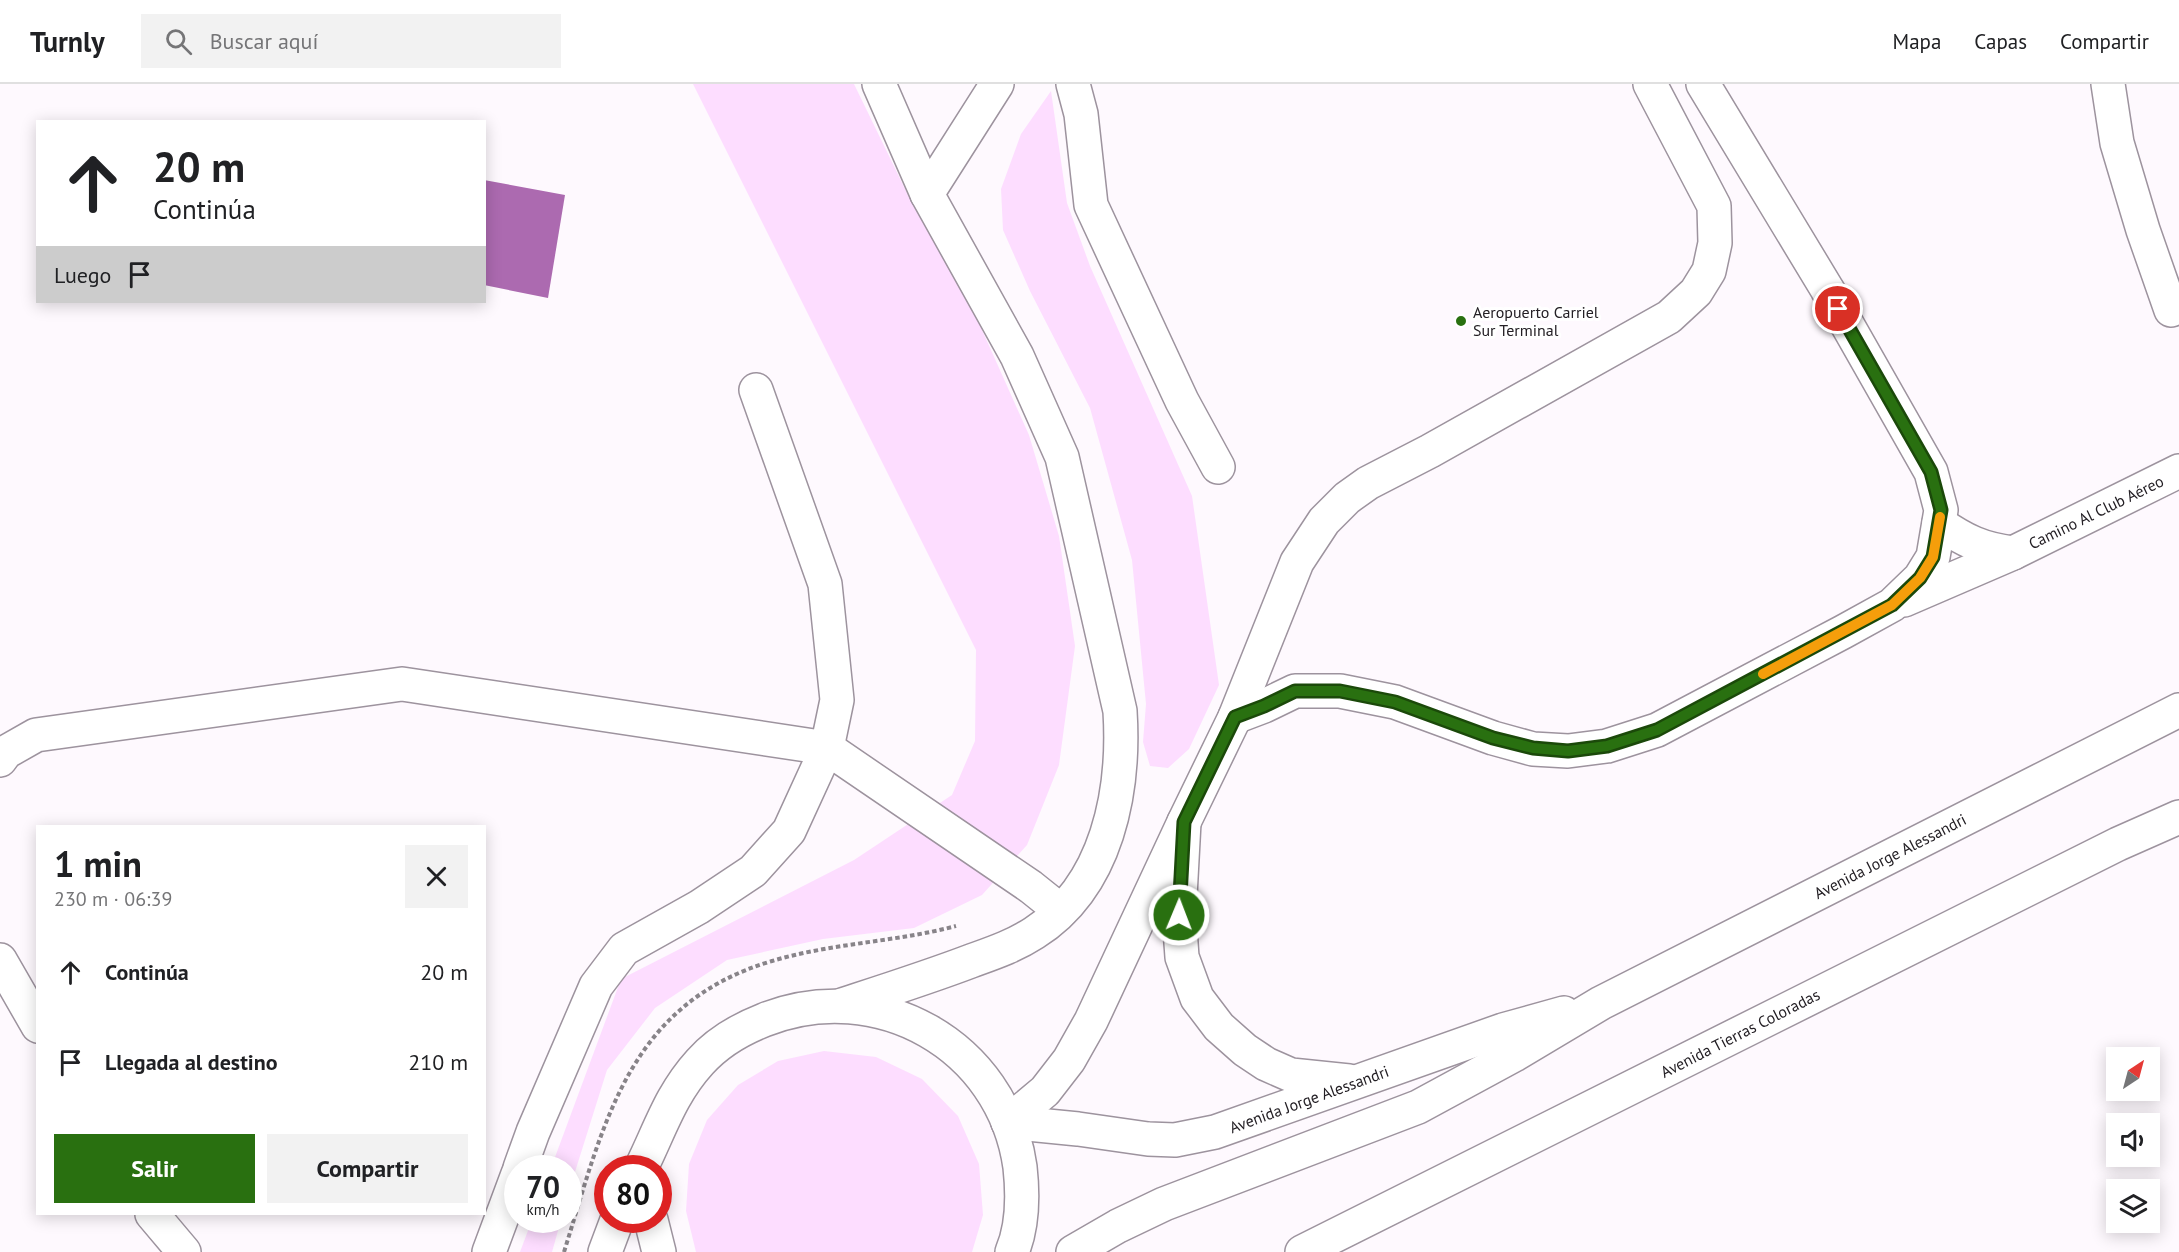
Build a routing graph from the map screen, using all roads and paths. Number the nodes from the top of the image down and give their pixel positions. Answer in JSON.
{"nodes":[{"id":1,"x":879,"y":84,"type":"edge"},
{"id":2,"x":997,"y":84,"type":"edge"},
{"id":3,"x":1073,"y":84,"type":"edge"},
{"id":4,"x":1650,"y":84,"type":"edge"},
{"id":5,"x":1703,"y":84,"type":"edge"},
{"id":6,"x":2108,"y":84,"type":"edge"},
{"id":7,"x":927,"y":194,"type":"junction"},
{"id":8,"x":2171,"y":310,"type":"dead end"},
{"id":9,"x":756,"y":390,"type":"dead end"},
{"id":10,"x":1218,"y":467,"type":"dead end"},
{"id":11,"x":2179,"y":471,"type":"edge"},
{"id":12,"x":1939,"y":524,"type":"junction"},
{"id":13,"x":2013,"y":553,"type":"junction"},
{"id":14,"x":1892,"y":605,"type":"junction"},
{"id":15,"x":2179,"y":710,"type":"edge"},
{"id":16,"x":1235,"y":717,"type":"junction"},
{"id":17,"x":827,"y":748,"type":"junction"},
{"id":18,"x":0,"y":760,"type":"edge"},
{"id":19,"x":2179,"y":817,"type":"edge"},
{"id":20,"x":1184,"y":822,"type":"junction"},
{"id":21,"x":1061,"y":911,"type":"junction"},
{"id":22,"x":0,"y":960,"type":"edge"},
{"id":23,"x":1601,"y":1003,"type":"junction"},
{"id":24,"x":842,"y":1005,"type":"junction"},
{"id":25,"x":36,"y":1023,"type":"edge"},
{"id":26,"x":1360,"y":1082,"type":"junction"},
{"id":27,"x":1008,"y":1122,"type":"junction"},
{"id":28,"x":525,"y":1155,"type":"edge"},
{"id":29,"x":650,"y":1155,"type":"edge"},
{"id":30,"x":504,"y":1212,"type":"edge"},
{"id":31,"x":153,"y":1215,"type":"edge"},
{"id":32,"x":612,"y":1233,"type":"edge"},
{"id":33,"x":653,"y":1233,"type":"edge"},
{"id":34,"x":184,"y":1252,"type":"edge"},
{"id":35,"x":489,"y":1252,"type":"edge"},
{"id":36,"x":605,"y":1252,"type":"edge"},
{"id":37,"x":659,"y":1252,"type":"edge"},
{"id":38,"x":1012,"y":1252,"type":"edge"},
{"id":39,"x":1073,"y":1252,"type":"edge"},
{"id":40,"x":1302,"y":1252,"type":"edge"}],
"edges":[{"from":1,"to":7,"type":"main road"},
{"from":2,"to":7,"type":"main road"},
{"from":3,"to":10,"type":"main road"},
{"from":4,"to":16,"type":"main road"},
{"from":5,"to":12,"type":"main road"},
{"from":6,"to":8,"type":"main road"},
{"from":7,"to":21,"type":"main road"},
{"from":9,"to":17,"type":"main road"},
{"from":11,"to":13,"type":"main road","name":"Camino Al Club Aéreo"},
{"from":12,"to":13,"type":"main road","name":"Camino Al Club Aéreo"},
{"from":12,"to":14,"type":"main road"},
{"from":13,"to":14,"type":"main road","name":"Camino Al Club Aéreo"},
{"from":14,"to":16,"type":"main road"},
{"from":15,"to":23,"type":"main road","name":"Avenida Jorge Alessandri"},
{"from":16,"to":20,"type":"main road"},
{"from":17,"to":18,"type":"main road"},
{"from":17,"to":21,"type":"main road"},
{"from":17,"to":28,"type":"main road"},
{"from":19,"to":40,"type":"main road","name":"Avenida Tierras Coloradas"},
{"from":20,"to":26,"type":"main road"},
{"from":20,"to":27,"type":"main road"},
{"from":21,"to":24,"type":"main road"},
{"from":22,"to":25,"type":"main road"},
{"from":23,"to":26,"type":"main road","name":"Avenida Jorge Alessandri"},
{"from":23,"to":39,"type":"main road","name":"Avenida Jorge Alessandri"},
{"from":24,"to":27,"type":"main road"},
{"from":24,"to":29,"type":"main road"},
{"from":26,"to":27,"type":"main road","name":"Avenida Jorge Alessandri"},
{"from":27,"to":38,"type":"main road"},
{"from":30,"to":35,"type":"main road"},
{"from":31,"to":34,"type":"main road"},
{"from":32,"to":36,"type":"main road"},
{"from":33,"to":37,"type":"main road"}]}
